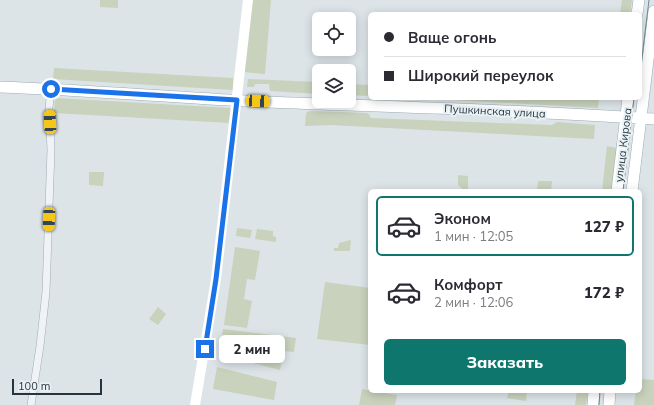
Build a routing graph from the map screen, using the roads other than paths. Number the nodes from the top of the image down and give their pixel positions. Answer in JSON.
{"nodes":[{"id":1,"x":248,"y":0,"type":"edge"},
{"id":2,"x":639,"y":0,"type":"edge"},
{"id":3,"x":654,"y":11,"type":"edge"},
{"id":4,"x":637,"y":12,"type":"edge"},
{"id":5,"x":0,"y":87,"type":"edge"},
{"id":6,"x":51,"y":89,"type":"junction"},
{"id":7,"x":237,"y":100,"type":"junction"},
{"id":8,"x":628,"y":100,"type":"edge"},
{"id":9,"x":626,"y":118,"type":"junction"},
{"id":10,"x":640,"y":118,"type":"junction"},
{"id":11,"x":654,"y":119,"type":"edge"},
{"id":12,"x":617,"y":189,"type":"edge"},
{"id":13,"x":632,"y":189,"type":"edge"},
{"id":14,"x":594,"y":393,"type":"edge"},
{"id":15,"x":610,"y":393,"type":"edge"},
{"id":16,"x":31,"y":405,"type":"edge"},
{"id":17,"x":195,"y":405,"type":"edge"},
{"id":18,"x":593,"y":405,"type":"edge"},
{"id":19,"x":609,"y":405,"type":"edge"}],
"edges":[{"from":1,"to":7,"type":"street"},
{"from":2,"to":4,"type":"main road"},
{"from":3,"to":10,"type":"main road","name":"улица Кирова"},
{"from":5,"to":6,"type":"main road","name":"Пушкинская улица"},
{"from":6,"to":7,"type":"main road","name":"Пушкинская улица"},
{"from":6,"to":16,"type":"street"},
{"from":7,"to":9,"type":"main road","name":"Пушкинская улица"},
{"from":7,"to":17,"type":"street"},
{"from":8,"to":9,"type":"main road","name":"улица Кирова"},
{"from":9,"to":10,"type":"main road","name":"Пушкинская улица"},
{"from":9,"to":12,"type":"main road","name":"улица Кирова"},
{"from":10,"to":11,"type":"main road","name":"Пушкинская улица"},
{"from":10,"to":13,"type":"main road","name":"улица Кирова"},
{"from":14,"to":18,"type":"main road"},
{"from":15,"to":19,"type":"main road"}]}
